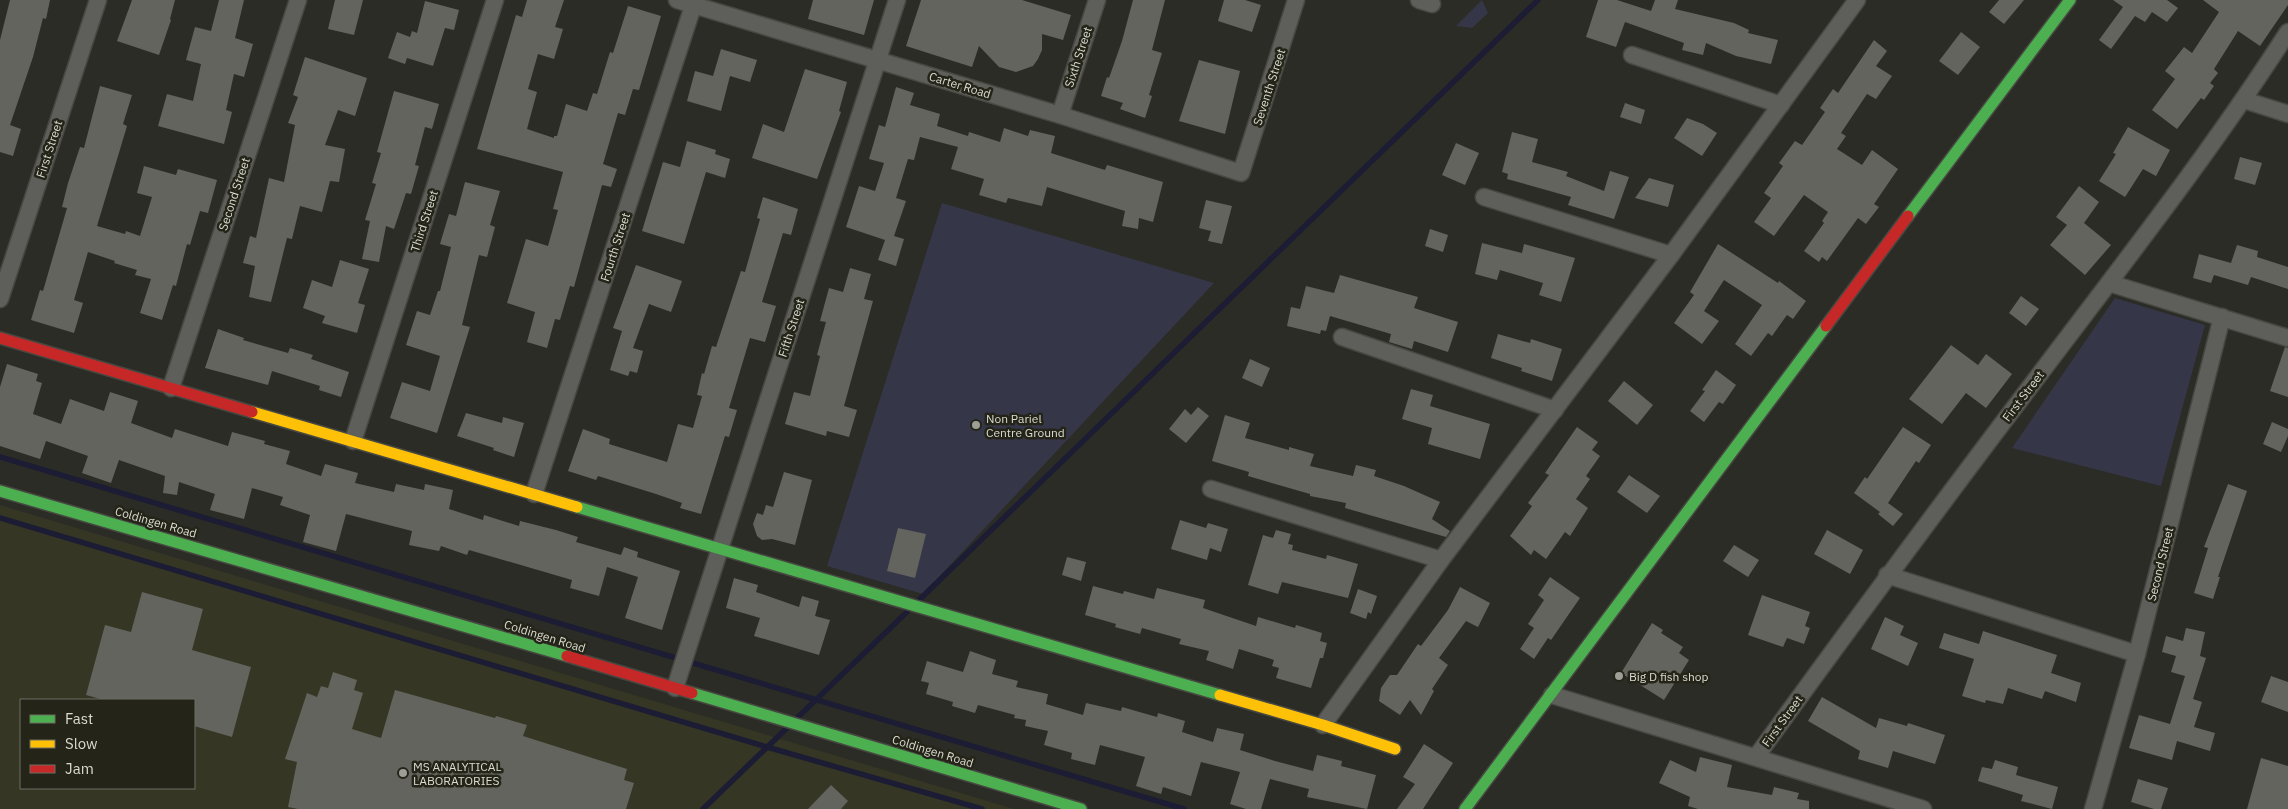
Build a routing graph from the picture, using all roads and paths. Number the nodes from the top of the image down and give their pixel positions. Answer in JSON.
{"nodes":[{"id":1,"x":98,"y":0,"type":"edge"},
{"id":2,"x":298,"y":0,"type":"edge"},
{"id":3,"x":495,"y":0,"type":"edge"},
{"id":4,"x":677,"y":0,"type":"edge"},
{"id":5,"x":897,"y":0,"type":"edge"},
{"id":6,"x":1096,"y":0,"type":"edge"},
{"id":7,"x":1296,"y":0,"type":"edge"},
{"id":8,"x":1857,"y":0,"type":"edge"},
{"id":9,"x":2070,"y":0,"type":"edge"},
{"id":10,"x":694,"y":2,"type":"edge"},
{"id":11,"x":2288,"y":32,"type":"edge"},
{"id":12,"x":1632,"y":55,"type":"dead end"},
{"id":13,"x":878,"y":60,"type":"junction"},
{"id":14,"x":2244,"y":100,"type":"junction"},
{"id":15,"x":1781,"y":105,"type":"junction"},
{"id":16,"x":2288,"y":114,"type":"edge"},
{"id":17,"x":1060,"y":115,"type":"junction"},
{"id":18,"x":1241,"y":173,"type":"joint"},
{"id":19,"x":1484,"y":197,"type":"dead end"},
{"id":20,"x":1671,"y":255,"type":"junction"},
{"id":21,"x":2109,"y":283,"type":"junction"},
{"id":22,"x":0,"y":299,"type":"edge"},
{"id":23,"x":2222,"y":317,"type":"junction"},
{"id":24,"x":1342,"y":337,"type":"dead end"},
{"id":25,"x":0,"y":338,"type":"edge"},
{"id":26,"x":2288,"y":338,"type":"edge"},
{"id":27,"x":170,"y":388,"type":"junction"},
{"id":28,"x":1555,"y":410,"type":"junction"},
{"id":29,"x":353,"y":441,"type":"junction"},
{"id":30,"x":1212,"y":489,"type":"dead end"},
{"id":31,"x":0,"y":491,"type":"edge"},
{"id":32,"x":534,"y":494,"type":"junction"},
{"id":33,"x":720,"y":548,"type":"junction"},
{"id":34,"x":1441,"y":560,"type":"junction"},
{"id":35,"x":1887,"y":575,"type":"junction"},
{"id":36,"x":2137,"y":654,"type":"junction"},
{"id":37,"x":677,"y":681,"type":"junction"},
{"id":38,"x":1552,"y":695,"type":"junction"},
{"id":39,"x":1323,"y":725,"type":"junction"},
{"id":40,"x":1396,"y":749,"type":"dead end"},
{"id":41,"x":1756,"y":758,"type":"junction"},
{"id":42,"x":1081,"y":809,"type":"edge"},
{"id":43,"x":1466,"y":809,"type":"edge"},
{"id":44,"x":1923,"y":809,"type":"edge"},
{"id":45,"x":2093,"y":809,"type":"edge"}],
"edges":[{"from":1,"to":22,"type":"street","name":"First Street"},
{"from":2,"to":27,"type":"street","name":"Second Street"},
{"from":3,"to":29,"type":"street","name":"Third Street"},
{"from":4,"to":10,"type":"street","name":"Carter Road"},
{"from":5,"to":13,"type":"street","name":"Fifth Street"},
{"from":6,"to":17,"type":"street","name":"Sixth Street"},
{"from":7,"to":18,"type":"street","name":"Seventh Street"},
{"from":8,"to":15,"type":"street"},
{"from":9,"to":38,"type":"street"},
{"from":10,"to":13,"type":"street","name":"Carter Road"},
{"from":10,"to":32,"type":"street","name":"Fourth Street"},
{"from":11,"to":14,"type":"street","name":"First Street"},
{"from":12,"to":15,"type":"street"},
{"from":13,"to":17,"type":"street","name":"Carter Road"},
{"from":13,"to":33,"type":"street","name":"Fifth Street"},
{"from":14,"to":16,"type":"street"},
{"from":14,"to":21,"type":"street","name":"First Street"},
{"from":15,"to":20,"type":"street"},
{"from":17,"to":18,"type":"street","name":"Carter Road"},
{"from":19,"to":20,"type":"street"},
{"from":20,"to":28,"type":"street"},
{"from":21,"to":23,"type":"street"},
{"from":21,"to":35,"type":"street","name":"First Street"},
{"from":23,"to":26,"type":"street"},
{"from":23,"to":36,"type":"street","name":"Second Street"},
{"from":24,"to":28,"type":"street"},
{"from":25,"to":27,"type":"street"},
{"from":27,"to":29,"type":"street"},
{"from":28,"to":34,"type":"street"},
{"from":29,"to":32,"type":"street"},
{"from":30,"to":34,"type":"street"},
{"from":31,"to":37,"type":"street","name":"Coldingen Road"},
{"from":32,"to":33,"type":"street"},
{"from":33,"to":37,"type":"street","name":"Fifth Street"},
{"from":33,"to":39,"type":"street"},
{"from":34,"to":39,"type":"street"},
{"from":35,"to":36,"type":"street"},
{"from":35,"to":41,"type":"street","name":"First Street"},
{"from":36,"to":45,"type":"street","name":"Second Street"},
{"from":37,"to":42,"type":"street","name":"Coldingen Road"},
{"from":38,"to":41,"type":"street"},
{"from":38,"to":43,"type":"street"},
{"from":39,"to":40,"type":"street"},
{"from":41,"to":44,"type":"street"}]}
